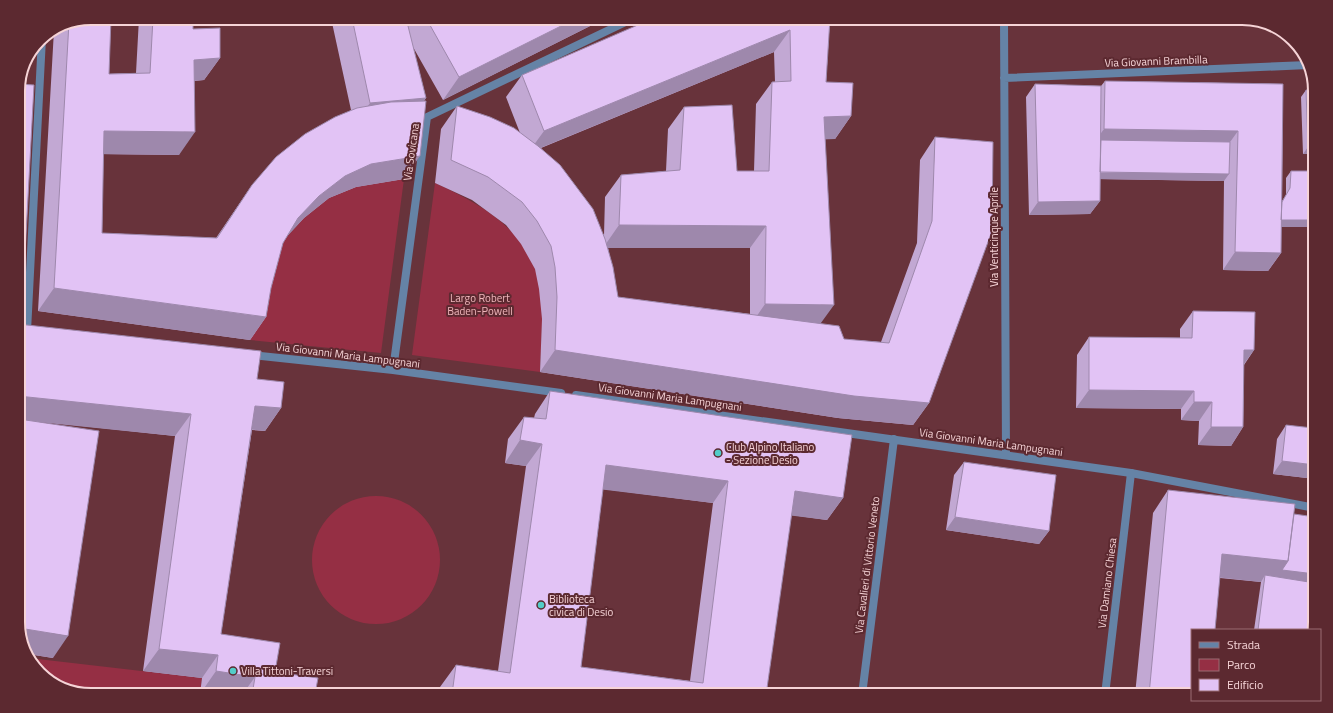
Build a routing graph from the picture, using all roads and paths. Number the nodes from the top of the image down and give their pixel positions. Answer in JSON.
{"nodes":[{"id":1,"x":613,"y":25,"type":"edge"},
{"id":2,"x":1004,"y":25,"type":"edge"},
{"id":3,"x":42,"y":47,"type":"edge"},
{"id":4,"x":1303,"y":66,"type":"edge"},
{"id":5,"x":1004,"y":78,"type":"junction"},
{"id":6,"x":26,"y":331,"type":"edge"},
{"id":7,"x":240,"y":353,"type":"edge"},
{"id":8,"x":393,"y":370,"type":"junction"},
{"id":9,"x":894,"y":438,"type":"junction"},
{"id":10,"x":1006,"y":455,"type":"junction"},
{"id":11,"x":1132,"y":473,"type":"junction"},
{"id":12,"x":1308,"y":507,"type":"edge"},
{"id":13,"x":863,"y":688,"type":"edge"},
{"id":14,"x":1106,"y":688,"type":"edge"}],
"edges":[{"from":1,"to":8,"type":"street","name":"Via Sovicana"},
{"from":2,"to":5,"type":"street","name":"Via Venticinque Aprile"},
{"from":3,"to":6,"type":"street"},
{"from":4,"to":5,"type":"street","name":"Via Giovanni Brambilla"},
{"from":5,"to":10,"type":"street","name":"Via Venticinque Aprile"},
{"from":7,"to":8,"type":"street","name":"Via Giovanni Maria Lampugnani"},
{"from":8,"to":9,"type":"street","name":"Via Giovanni Maria Lampugnani"},
{"from":9,"to":10,"type":"street","name":"Via Giovanni Maria Lampugnani"},
{"from":9,"to":13,"type":"street","name":"Via Cavalieri di Vittorio Veneto"},
{"from":10,"to":11,"type":"street","name":"Via Giovanni Maria Lampugnani"},
{"from":11,"to":12,"type":"street","name":"Via Giovanni Maria Lampugnani"},
{"from":11,"to":14,"type":"street","name":"Via Damiano Chiesa"}]}
